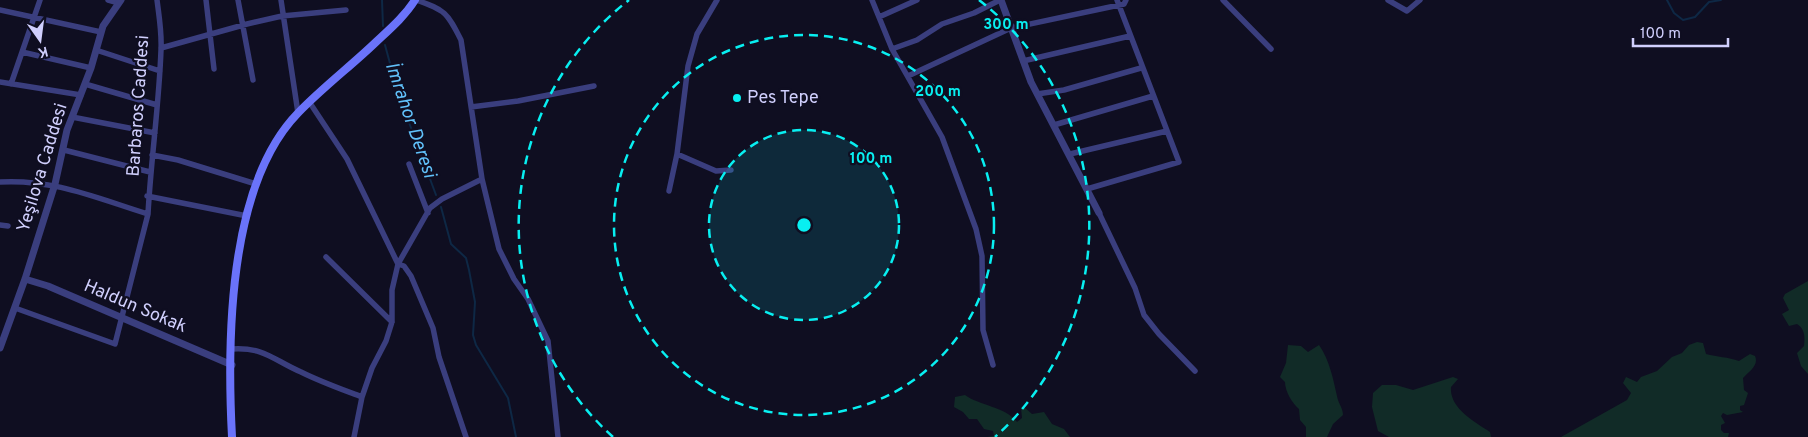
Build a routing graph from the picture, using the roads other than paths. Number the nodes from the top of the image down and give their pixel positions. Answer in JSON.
{"nodes":[{"id":1,"x":40,"y":0,"type":"edge"},
{"id":2,"x":108,"y":0,"type":"edge"},
{"id":3,"x":157,"y":0,"type":"edge"},
{"id":4,"x":206,"y":0,"type":"edge"},
{"id":5,"x":238,"y":0,"type":"edge"},
{"id":6,"x":281,"y":0,"type":"edge"},
{"id":7,"x":415,"y":0,"type":"edge"},
{"id":8,"x":717,"y":0,"type":"edge"},
{"id":9,"x":872,"y":0,"type":"edge"},
{"id":10,"x":917,"y":0,"type":"edge"},
{"id":11,"x":1000,"y":0,"type":"edge"},
{"id":12,"x":1126,"y":0,"type":"edge"},
{"id":13,"x":1223,"y":0,"type":"edge"},
{"id":14,"x":1388,"y":0,"type":"edge"},
{"id":15,"x":1420,"y":0,"type":"edge"},
{"id":16,"x":120,"y":2,"type":"edge"},
{"id":17,"x":1118,"y":2,"type":"edge"},
{"id":18,"x":0,"y":10,"type":"edge"},
{"id":19,"x":346,"y":10,"type":"dead end"},
{"id":20,"x":34,"y":16,"type":"junction"},
{"id":21,"x":282,"y":16,"type":"junction"},
{"id":22,"x":879,"y":17,"type":"junction"},
{"id":23,"x":242,"y":25,"type":"junction"},
{"id":24,"x":1011,"y":28,"type":"junction"},
{"id":25,"x":101,"y":32,"type":"junction"},
{"id":26,"x":210,"y":36,"type":"junction"},
{"id":27,"x":1130,"y":36,"type":"junction"},
{"id":28,"x":161,"y":48,"type":"junction"},
{"id":29,"x":892,"y":48,"type":"junction"},
{"id":30,"x":96,"y":50,"type":"junction"},
{"id":31,"x":1271,"y":50,"type":"dead end"},
{"id":32,"x":22,"y":52,"type":"junction"},
{"id":33,"x":1023,"y":61,"type":"junction"},
{"id":34,"x":91,"y":68,"type":"junction"},
{"id":35,"x":1141,"y":68,"type":"junction"},
{"id":36,"x":214,"y":69,"type":"dead end"},
{"id":37,"x":160,"y":71,"type":"junction"},
{"id":38,"x":908,"y":76,"type":"junction"},
{"id":39,"x":253,"y":80,"type":"dead end"},
{"id":40,"x":0,"y":82,"type":"edge"},
{"id":41,"x":11,"y":84,"type":"junction"},
{"id":42,"x":86,"y":84,"type":"junction"},
{"id":43,"x":594,"y":86,"type":"dead end"},
{"id":44,"x":1037,"y":94,"type":"junction"},
{"id":45,"x":82,"y":95,"type":"junction"},
{"id":46,"x":1153,"y":96,"type":"junction"},
{"id":47,"x":310,"y":103,"type":"junction"},
{"id":48,"x":157,"y":106,"type":"junction"},
{"id":49,"x":471,"y":107,"type":"junction"},
{"id":50,"x":298,"y":113,"type":"junction"},
{"id":51,"x":72,"y":117,"type":"junction"},
{"id":52,"x":1054,"y":125,"type":"junction"},
{"id":53,"x":1167,"y":131,"type":"junction"},
{"id":54,"x":155,"y":133,"type":"junction"},
{"id":55,"x":64,"y":150,"type":"junction"},
{"id":56,"x":677,"y":154,"type":"junction"},
{"id":57,"x":1070,"y":154,"type":"junction"},
{"id":58,"x":152,"y":155,"type":"junction"},
{"id":59,"x":409,"y":164,"type":"dead end"},
{"id":60,"x":731,"y":170,"type":"dead end"},
{"id":61,"x":150,"y":172,"type":"junction"},
{"id":62,"x":482,"y":180,"type":"junction"},
{"id":63,"x":0,"y":182,"type":"edge"},
{"id":64,"x":55,"y":184,"type":"junction"},
{"id":65,"x":256,"y":184,"type":"junction"},
{"id":66,"x":1087,"y":189,"type":"junction"},
{"id":67,"x":669,"y":191,"type":"dead end"},
{"id":68,"x":147,"y":196,"type":"junction"},
{"id":69,"x":428,"y":213,"type":"junction"},
{"id":70,"x":1099,"y":213,"type":"joint"},
{"id":71,"x":148,"y":214,"type":"junction"},
{"id":72,"x":247,"y":216,"type":"junction"},
{"id":73,"x":0,"y":225,"type":"edge"},
{"id":74,"x":8,"y":226,"type":"dead end"},
{"id":75,"x":326,"y":257,"type":"dead end"},
{"id":76,"x":398,"y":264,"type":"junction"},
{"id":77,"x":25,"y":279,"type":"junction"},
{"id":78,"x":15,"y":308,"type":"junction"},
{"id":79,"x":122,"y":318,"type":"junction"},
{"id":80,"x":392,"y":322,"type":"junction"},
{"id":81,"x":0,"y":348,"type":"edge"},
{"id":82,"x":232,"y":349,"type":"junction"},
{"id":83,"x":232,"y":365,"type":"junction"},
{"id":84,"x":993,"y":365,"type":"dead end"},
{"id":85,"x":1195,"y":371,"type":"dead end"},
{"id":86,"x":362,"y":397,"type":"junction"},
{"id":87,"x":232,"y":435,"type":"edge"},
{"id":88,"x":354,"y":437,"type":"edge"},
{"id":89,"x":466,"y":437,"type":"edge"},
{"id":90,"x":558,"y":437,"type":"edge"}],
"edges":[{"from":1,"to":20,"type":"street"},
{"from":2,"to":16,"type":"street"},
{"from":3,"to":28,"type":"street","name":"Barbaros Caddesi"},
{"from":4,"to":26,"type":"street"},
{"from":5,"to":23,"type":"street"},
{"from":6,"to":21,"type":"street"},
{"from":7,"to":47,"type":"main road"},
{"from":7,"to":49,"type":"street"},
{"from":8,"to":56,"type":"street"},
{"from":9,"to":22,"type":"street"},
{"from":10,"to":22,"type":"street"},
{"from":11,"to":24,"type":"street"},
{"from":11,"to":29,"type":"street"},
{"from":12,"to":17,"type":"street"},
{"from":13,"to":31,"type":"street"},
{"from":14,"to":15,"type":"street"},
{"from":16,"to":25,"type":"street","name":"Yeşilova Caddesi"},
{"from":17,"to":24,"type":"street"},
{"from":17,"to":27,"type":"street"},
{"from":18,"to":20,"type":"street"},
{"from":19,"to":21,"type":"street"},
{"from":20,"to":25,"type":"street"},
{"from":20,"to":32,"type":"street"},
{"from":21,"to":23,"type":"street"},
{"from":21,"to":50,"type":"street"},
{"from":22,"to":29,"type":"street"},
{"from":23,"to":26,"type":"street"},
{"from":23,"to":39,"type":"street"},
{"from":24,"to":33,"type":"street"},
{"from":24,"to":38,"type":"street"},
{"from":25,"to":30,"type":"street","name":"Yeşilova Caddesi"},
{"from":26,"to":28,"type":"street"},
{"from":26,"to":36,"type":"street"},
{"from":27,"to":33,"type":"street"},
{"from":27,"to":35,"type":"street"},
{"from":28,"to":37,"type":"street","name":"Barbaros Caddesi"},
{"from":29,"to":38,"type":"street"},
{"from":30,"to":34,"type":"street","name":"Yeşilova Caddesi"},
{"from":30,"to":37,"type":"street"},
{"from":32,"to":34,"type":"street"},
{"from":32,"to":41,"type":"street"},
{"from":33,"to":44,"type":"street"},
{"from":34,"to":42,"type":"street","name":"Yeşilova Caddesi"},
{"from":35,"to":44,"type":"street"},
{"from":35,"to":46,"type":"street"},
{"from":37,"to":48,"type":"street","name":"Barbaros Caddesi"},
{"from":38,"to":84,"type":"street"},
{"from":40,"to":41,"type":"street"},
{"from":41,"to":45,"type":"street"},
{"from":42,"to":45,"type":"street","name":"Yeşilova Caddesi"},
{"from":42,"to":48,"type":"street"},
{"from":43,"to":49,"type":"street"},
{"from":44,"to":52,"type":"street"},
{"from":45,"to":51,"type":"street","name":"Yeşilova Caddesi"},
{"from":46,"to":52,"type":"street"},
{"from":46,"to":53,"type":"street"},
{"from":47,"to":50,"type":"main road"},
{"from":47,"to":76,"type":"street"},
{"from":48,"to":54,"type":"street","name":"Barbaros Caddesi"},
{"from":49,"to":62,"type":"street"},
{"from":50,"to":65,"type":"main road"},
{"from":51,"to":54,"type":"street"},
{"from":51,"to":55,"type":"street","name":"Yeşilova Caddesi"},
{"from":52,"to":57,"type":"street"},
{"from":53,"to":57,"type":"street"},
{"from":53,"to":66,"type":"street"},
{"from":54,"to":58,"type":"street","name":"Barbaros Caddesi"},
{"from":55,"to":61,"type":"street"},
{"from":55,"to":64,"type":"street","name":"Yeşilova Caddesi"},
{"from":56,"to":60,"type":"street"},
{"from":56,"to":67,"type":"street"},
{"from":57,"to":66,"type":"street"},
{"from":58,"to":61,"type":"street","name":"Barbaros Caddesi"},
{"from":58,"to":65,"type":"street"},
{"from":59,"to":69,"type":"street"},
{"from":61,"to":68,"type":"street","name":"Barbaros Caddesi"},
{"from":62,"to":69,"type":"street"},
{"from":62,"to":90,"type":"street"},
{"from":63,"to":64,"type":"street"},
{"from":64,"to":71,"type":"street"},
{"from":64,"to":77,"type":"street","name":"Yeşilova Caddesi"},
{"from":65,"to":72,"type":"main road"},
{"from":66,"to":70,"type":"street"},
{"from":68,"to":71,"type":"street","name":"Barbaros Caddesi"},
{"from":68,"to":72,"type":"street"},
{"from":69,"to":76,"type":"street"},
{"from":70,"to":85,"type":"street"},
{"from":71,"to":79,"type":"street","name":"Barbaros Caddesi"},
{"from":72,"to":82,"type":"main road"},
{"from":73,"to":74,"type":"street"},
{"from":75,"to":80,"type":"street"},
{"from":76,"to":80,"type":"street"},
{"from":76,"to":89,"type":"street"},
{"from":77,"to":78,"type":"street","name":"Yeşilova Caddesi"},
{"from":77,"to":79,"type":"street","name":"Haldun Sokak"},
{"from":78,"to":79,"type":"street","name":"Barbaros Caddesi"},
{"from":78,"to":81,"type":"street","name":"Yeşilova Caddesi"},
{"from":79,"to":83,"type":"street","name":"Haldun Sokak"},
{"from":80,"to":86,"type":"street"},
{"from":82,"to":83,"type":"main road"},
{"from":82,"to":86,"type":"street"},
{"from":83,"to":87,"type":"main road"},
{"from":86,"to":88,"type":"street"}]}
